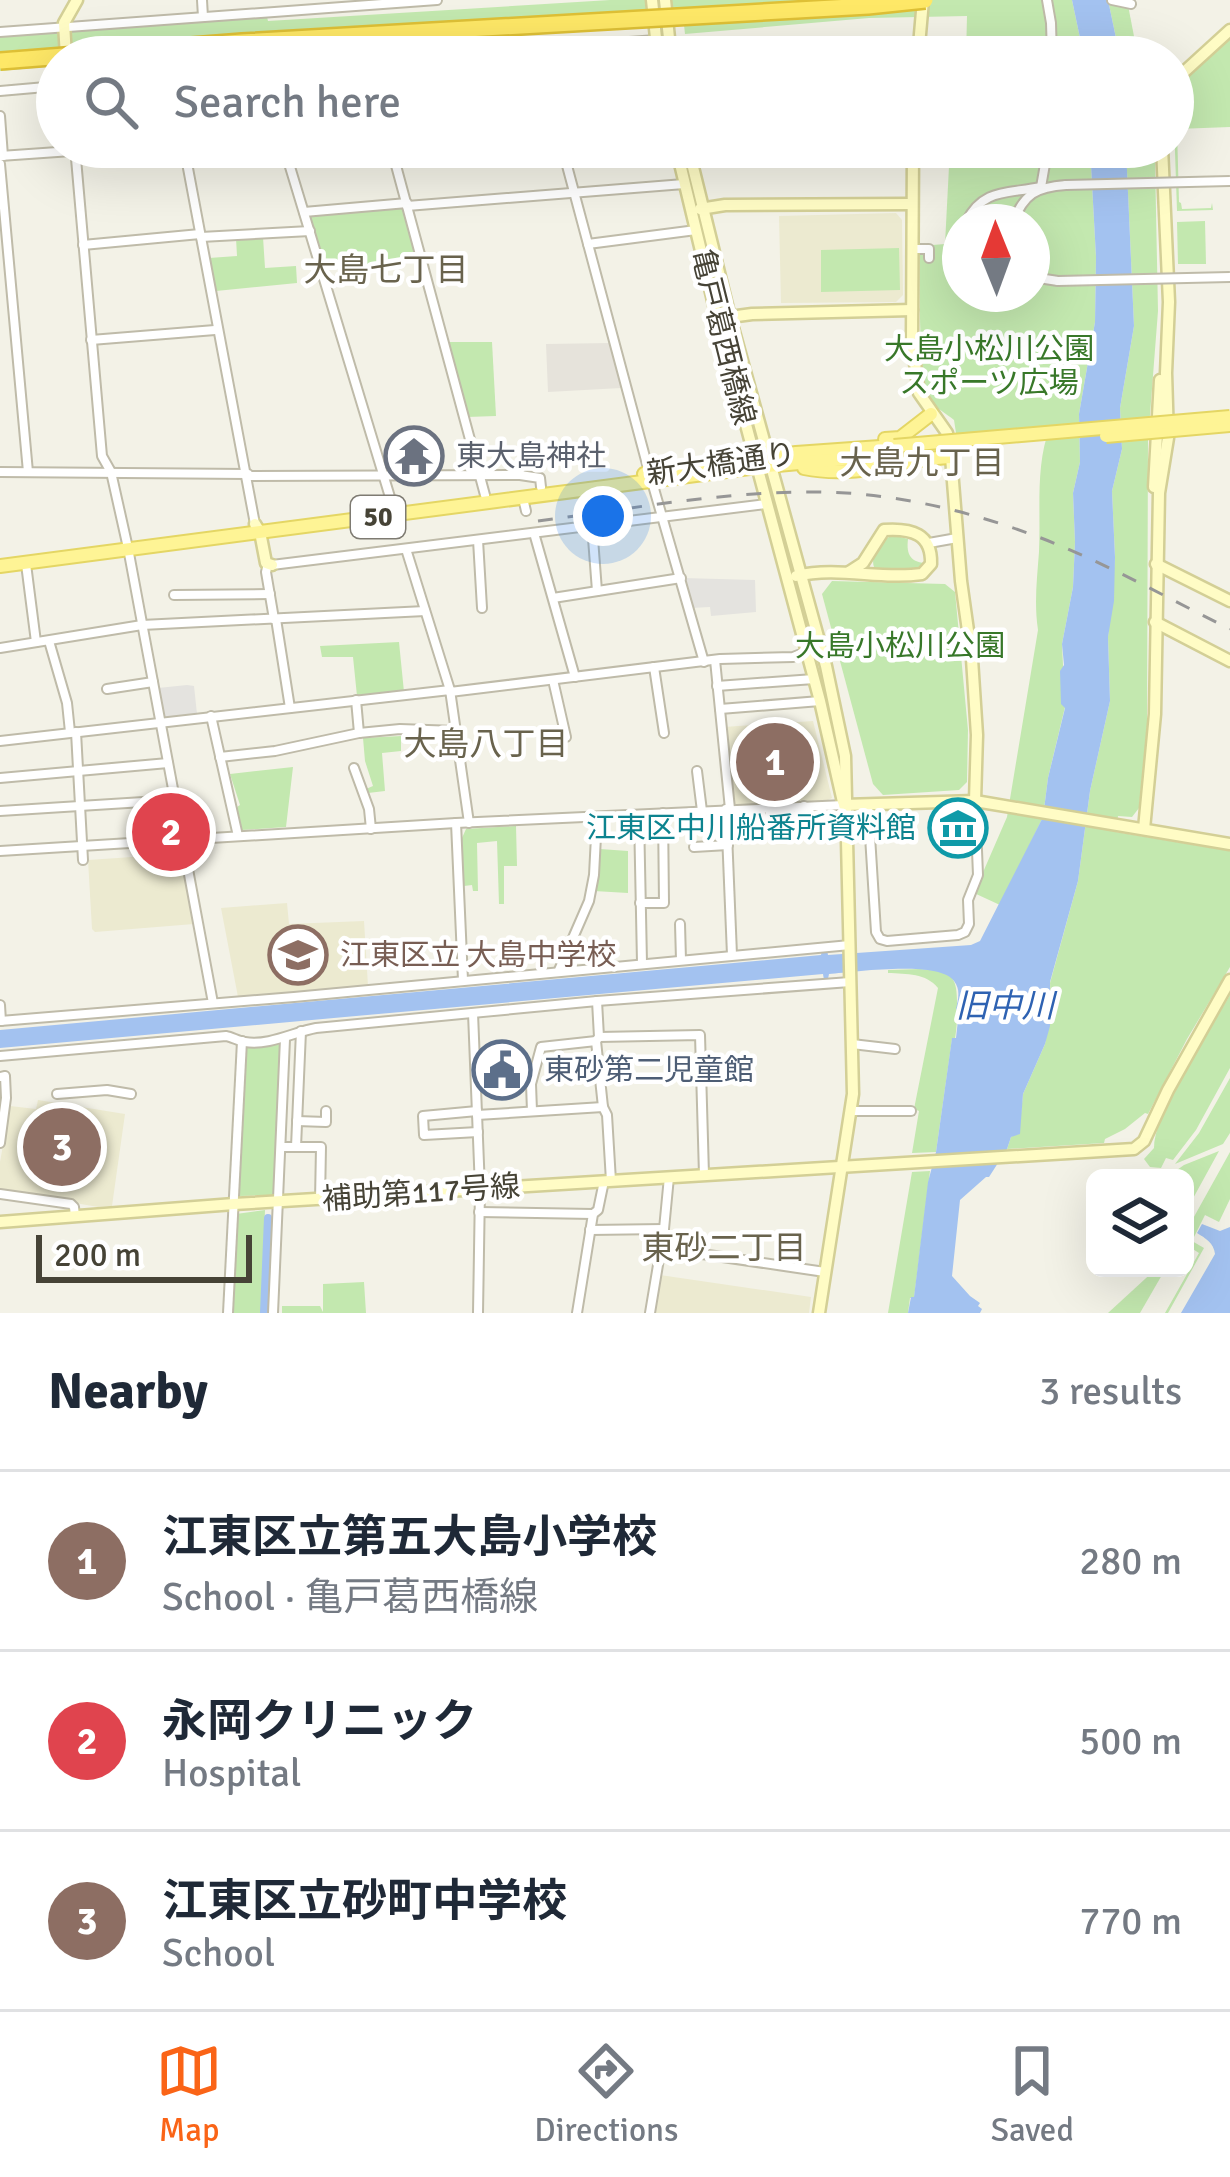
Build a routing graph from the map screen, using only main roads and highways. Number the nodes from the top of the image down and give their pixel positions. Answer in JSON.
{"nodes":[{"id":1,"x":809,"y":0,"type":"edge"},
{"id":2,"x":924,"y":0,"type":"edge"},
{"id":3,"x":204,"y":36,"type":"edge"},
{"id":4,"x":346,"y":36,"type":"edge"},
{"id":5,"x":36,"y":49,"type":"edge"},
{"id":6,"x":0,"y":52,"type":"edge"},
{"id":7,"x":36,"y":59,"type":"edge"},
{"id":8,"x":0,"y":62,"type":"edge"},
{"id":9,"x":932,"y":414,"type":"road end"},
{"id":10,"x":1230,"y":421,"type":"edge"},
{"id":11,"x":951,"y":457,"type":"road end"},
{"id":12,"x":793,"y":459,"type":"junction"},
{"id":13,"x":652,"y":477,"type":"junction"},
{"id":14,"x":258,"y":528,"type":"junction"},
{"id":15,"x":126,"y":545,"type":"junction"},
{"id":16,"x":0,"y":562,"type":"edge"}],
"edges":[{"from":1,"to":3,"type":"highway","bridge":true},
{"from":2,"to":4,"type":"highway","bridge":true},
{"from":5,"to":6,"type":"highway","bridge":true},
{"from":7,"to":8,"type":"highway","bridge":true},
{"from":9,"to":12,"type":"main road"},
{"from":10,"to":12,"type":"main road","name":"新大橋通り","number":"50","bridge":true},
{"from":11,"to":12,"type":"main road"},
{"from":12,"to":13,"type":"main road","name":"新大橋通り","number":"50"},
{"from":13,"to":14,"type":"main road","name":"新大橋通り","number":"50"},
{"from":13,"to":14,"type":"main road","name":"新大橋通り","number":"50"},
{"from":14,"to":15,"type":"main road","name":"新大橋通り","number":"50"},
{"from":15,"to":16,"type":"main road","name":"新大橋通り","number":"50"},
{"from":15,"to":16,"type":"main road","name":"新大橋通り","number":"50"}]}
